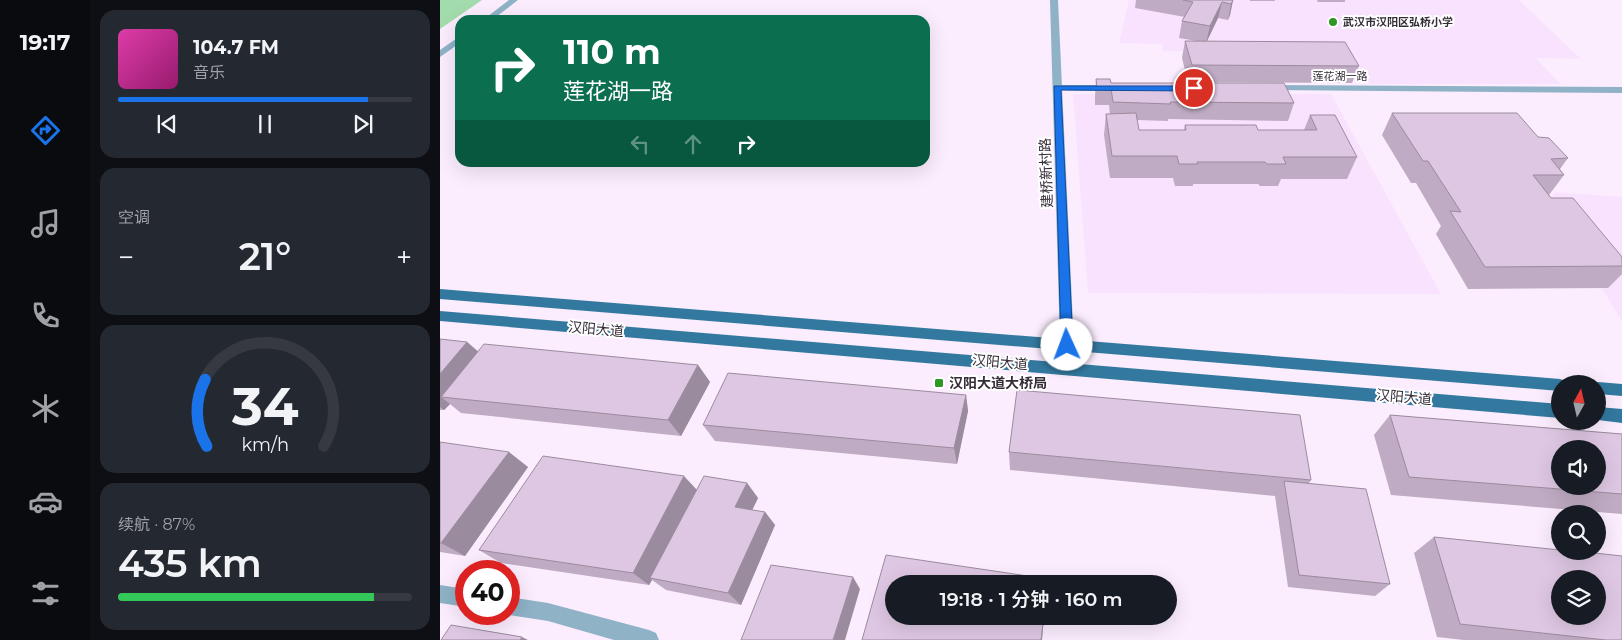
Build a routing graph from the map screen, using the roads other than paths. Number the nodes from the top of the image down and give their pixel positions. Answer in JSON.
{"nodes":[{"id":1,"x":514,"y":0,"type":"edge"},
{"id":2,"x":1054,"y":0,"type":"edge"},
{"id":3,"x":494,"y":15,"type":"edge"},
{"id":4,"x":455,"y":43,"type":"edge"},
{"id":5,"x":440,"y":54,"type":"edge"},
{"id":6,"x":1057,"y":88,"type":"junction"},
{"id":7,"x":1127,"y":88,"type":"edge"},
{"id":8,"x":1255,"y":88,"type":"edge"},
{"id":9,"x":1622,"y":90,"type":"edge"},
{"id":10,"x":440,"y":294,"type":"edge"},
{"id":11,"x":440,"y":316,"type":"edge"},
{"id":12,"x":1067,"y":345,"type":"junction"},
{"id":13,"x":1551,"y":384,"type":"edge"},
{"id":14,"x":1606,"y":389,"type":"edge"},
{"id":15,"x":1622,"y":390,"type":"edge"},
{"id":16,"x":1551,"y":410,"type":"edge"},
{"id":17,"x":1606,"y":415,"type":"edge"},
{"id":18,"x":1622,"y":416,"type":"edge"},
{"id":19,"x":440,"y":594,"type":"edge"},
{"id":20,"x":455,"y":596,"type":"edge"},
{"id":21,"x":520,"y":608,"type":"edge"},
{"id":22,"x":649,"y":640,"type":"edge"}],
"edges":[{"from":1,"to":3,"type":"street"},
{"from":2,"to":6,"type":"street","name":"建桥新村路"},
{"from":4,"to":5,"type":"street"},
{"from":6,"to":7,"type":"street"},
{"from":6,"to":12,"type":"street","name":"建桥新村路"},
{"from":8,"to":9,"type":"street","name":"莲花湖一路"},
{"from":10,"to":12,"type":"main road","name":"汉阳大道"},
{"from":11,"to":16,"type":"main road","name":"汉阳大道"},
{"from":12,"to":13,"type":"main road","name":"汉阳大道"},
{"from":14,"to":15,"type":"main road"},
{"from":17,"to":18,"type":"main road"},
{"from":19,"to":20,"type":"street"},
{"from":21,"to":22,"type":"street"}]}
